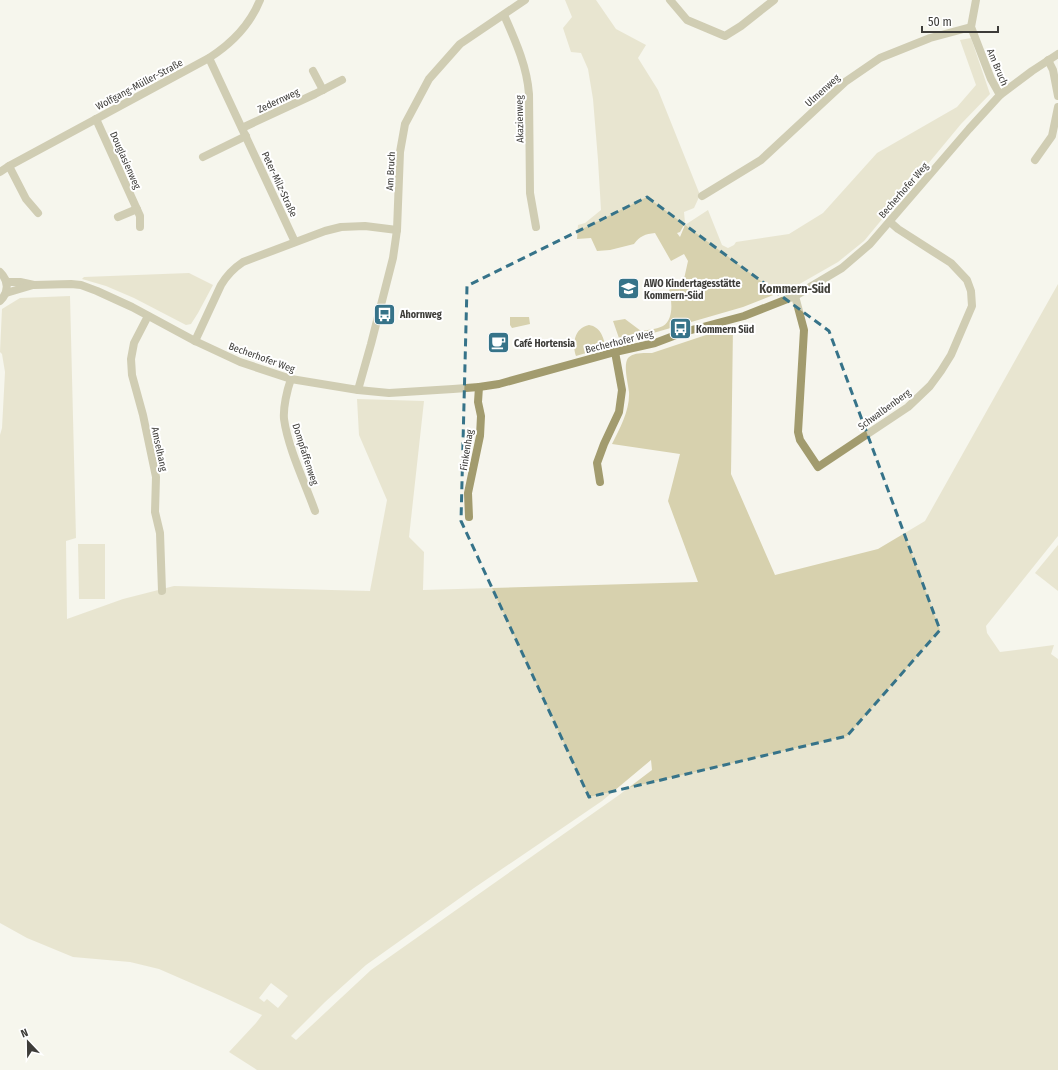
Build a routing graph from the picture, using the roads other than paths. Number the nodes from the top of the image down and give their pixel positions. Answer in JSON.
{"nodes":[{"id":1,"x":260,"y":0,"type":"edge"},
{"id":2,"x":526,"y":0,"type":"edge"},
{"id":3,"x":670,"y":0,"type":"edge"},
{"id":4,"x":774,"y":0,"type":"edge"},
{"id":5,"x":976,"y":0,"type":"edge"},
{"id":6,"x":504,"y":15,"type":"junction"},
{"id":7,"x":971,"y":27,"type":"junction"},
{"id":8,"x":1058,"y":54,"type":"edge"},
{"id":9,"x":209,"y":58,"type":"junction"},
{"id":10,"x":1048,"y":60,"type":"junction"},
{"id":11,"x":313,"y":71,"type":"dead end"},
{"id":12,"x":342,"y":80,"type":"dead end"},
{"id":13,"x":323,"y":90,"type":"junction"},
{"id":14,"x":1000,"y":95,"type":"junction"},
{"id":15,"x":1058,"y":96,"type":"edge"},
{"id":16,"x":1058,"y":107,"type":"edge"},
{"id":17,"x":96,"y":119,"type":"junction"},
{"id":18,"x":244,"y":132,"type":"junction"},
{"id":19,"x":203,"y":157,"type":"dead end"},
{"id":20,"x":1035,"y":160,"type":"dead end"},
{"id":21,"x":9,"y":166,"type":"junction"},
{"id":22,"x":0,"y":172,"type":"edge"},
{"id":23,"x":702,"y":196,"type":"dead end"},
{"id":24,"x":137,"y":208,"type":"junction"},
{"id":25,"x":38,"y":213,"type":"dead end"},
{"id":26,"x":118,"y":217,"type":"dead end"},
{"id":27,"x":890,"y":222,"type":"junction"},
{"id":28,"x":140,"y":227,"type":"dead end"},
{"id":29,"x":536,"y":227,"type":"dead end"},
{"id":30,"x":397,"y":230,"type":"junction"},
{"id":31,"x":296,"y":242,"type":"junction"},
{"id":32,"x":0,"y":272,"type":"edge"},
{"id":33,"x":6,"y":282,"type":"junction"},
{"id":34,"x":34,"y":285,"type":"junction"},
{"id":35,"x":6,"y":293,"type":"junction"},
{"id":36,"x":795,"y":296,"type":"junction"},
{"id":37,"x":0,"y":301,"type":"edge"},
{"id":38,"x":148,"y":316,"type":"junction"},
{"id":39,"x":195,"y":341,"type":"junction"},
{"id":40,"x":615,"y":352,"type":"junction"},
{"id":41,"x":291,"y":379,"type":"junction"},
{"id":42,"x":480,"y":387,"type":"junction"},
{"id":43,"x":358,"y":390,"type":"junction"},
{"id":44,"x":600,"y":482,"type":"dead end"},
{"id":45,"x":315,"y":511,"type":"dead end"},
{"id":46,"x":469,"y":517,"type":"dead end"},
{"id":47,"x":162,"y":591,"type":"dead end"}],
"edges":[{"from":1,"to":9,"type":"street","name":"Wolfgang-Müller-Straße"},
{"from":2,"to":6,"type":"street","name":"Am Bruch"},
{"from":3,"to":4,"type":"street"},
{"from":5,"to":7,"type":"street","name":"Am Bruch"},
{"from":6,"to":29,"type":"street","name":"Akazienweg"},
{"from":6,"to":30,"type":"street","name":"Am Bruch"},
{"from":7,"to":14,"type":"street","name":"Am Bruch"},
{"from":7,"to":23,"type":"street","name":"Ulmenweg"},
{"from":8,"to":10,"type":"street","name":"Becherhofer Weg"},
{"from":9,"to":17,"type":"street","name":"Wolfgang-Müller-Straße"},
{"from":9,"to":18,"type":"street","name":"Peter-Milz-Straße"},
{"from":10,"to":14,"type":"street","name":"Becherhofer Weg"},
{"from":10,"to":15,"type":"street"},
{"from":11,"to":13,"type":"street"},
{"from":12,"to":13,"type":"street","name":"Zedernweg"},
{"from":13,"to":18,"type":"street","name":"Zedernweg"},
{"from":14,"to":27,"type":"street","name":"Becherhofer Weg"},
{"from":16,"to":20,"type":"street"},
{"from":17,"to":21,"type":"street","name":"Wolfgang-Müller-Straße"},
{"from":17,"to":24,"type":"street","name":"Douglasienweg"},
{"from":18,"to":19,"type":"street"},
{"from":18,"to":31,"type":"street","name":"Peter-Milz-Straße"},
{"from":21,"to":22,"type":"street","name":"Wolfgang-Müller-Straße"},
{"from":21,"to":25,"type":"street"},
{"from":24,"to":26,"type":"street"},
{"from":24,"to":28,"type":"street","name":"Douglasienweg"},
{"from":27,"to":36,"type":"street","name":"Becherhofer Weg"},
{"from":27,"to":36,"type":"street","name":"Schwalbenberg"},
{"from":30,"to":31,"type":"street"},
{"from":30,"to":43,"type":"street","name":"Am Bruch"},
{"from":31,"to":39,"type":"street"},
{"from":32,"to":33,"type":"street"},
{"from":33,"to":34,"type":"street","name":"Becherhofer Weg"},
{"from":33,"to":35,"type":"street"},
{"from":34,"to":35,"type":"street","name":"Becherhofer Weg"},
{"from":34,"to":38,"type":"street","name":"Becherhofer Weg"},
{"from":35,"to":37,"type":"street"},
{"from":36,"to":40,"type":"street","name":"Becherhofer Weg"},
{"from":38,"to":39,"type":"street","name":"Becherhofer Weg"},
{"from":38,"to":47,"type":"street","name":"Amselhang"},
{"from":39,"to":41,"type":"street","name":"Becherhofer Weg"},
{"from":40,"to":42,"type":"street","name":"Becherhofer Weg"},
{"from":40,"to":44,"type":"street"},
{"from":41,"to":43,"type":"street","name":"Becherhofer Weg"},
{"from":41,"to":45,"type":"street","name":"Dompfaffenweg"},
{"from":42,"to":43,"type":"street","name":"Becherhofer Weg"},
{"from":42,"to":46,"type":"street","name":"Finkenhag"}]}
